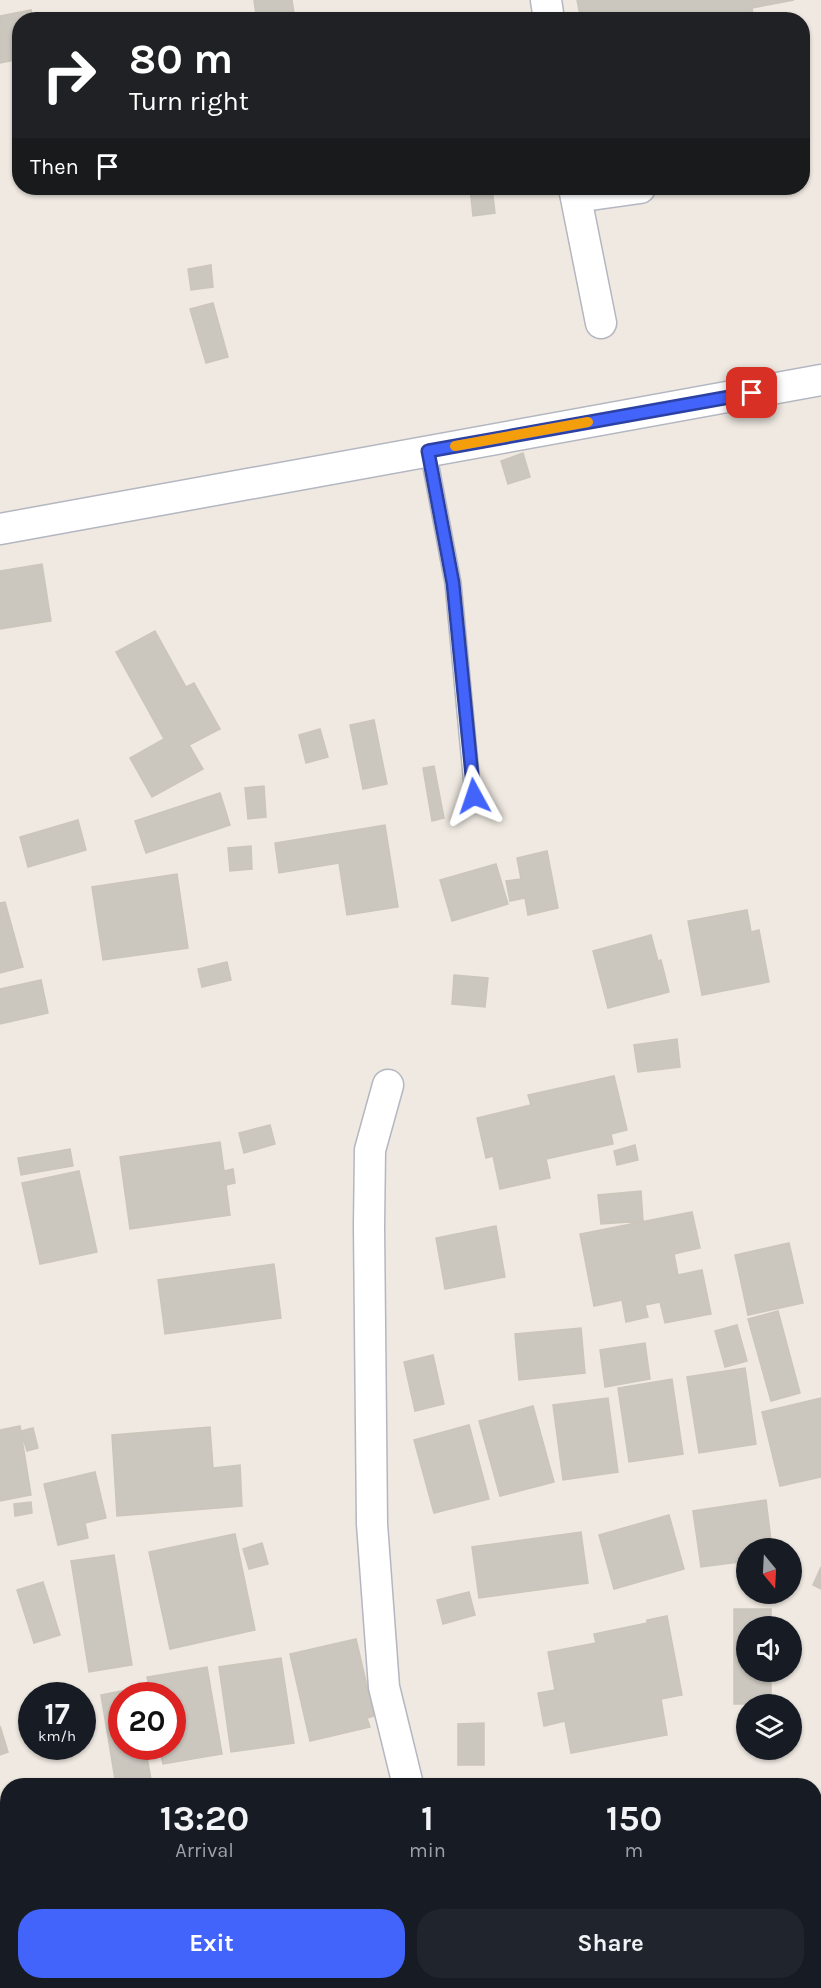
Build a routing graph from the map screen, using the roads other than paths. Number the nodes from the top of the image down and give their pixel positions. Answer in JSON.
{"nodes":[{"id":1,"x":576,"y":195,"type":"edge"},
{"id":2,"x":601,"y":323,"type":"dead end"},
{"id":3,"x":821,"y":380,"type":"edge"},
{"id":4,"x":428,"y":451,"type":"junction"},
{"id":5,"x":0,"y":529,"type":"edge"},
{"id":6,"x":474,"y":796,"type":"dead end"},
{"id":7,"x":388,"y":1085,"type":"dead end"},
{"id":8,"x":406,"y":1778,"type":"edge"}],
"edges":[{"from":1,"to":2,"type":"street"},
{"from":3,"to":4,"type":"street"},
{"from":4,"to":5,"type":"street"},
{"from":4,"to":6,"type":"lane"},
{"from":7,"to":8,"type":"street"}]}
